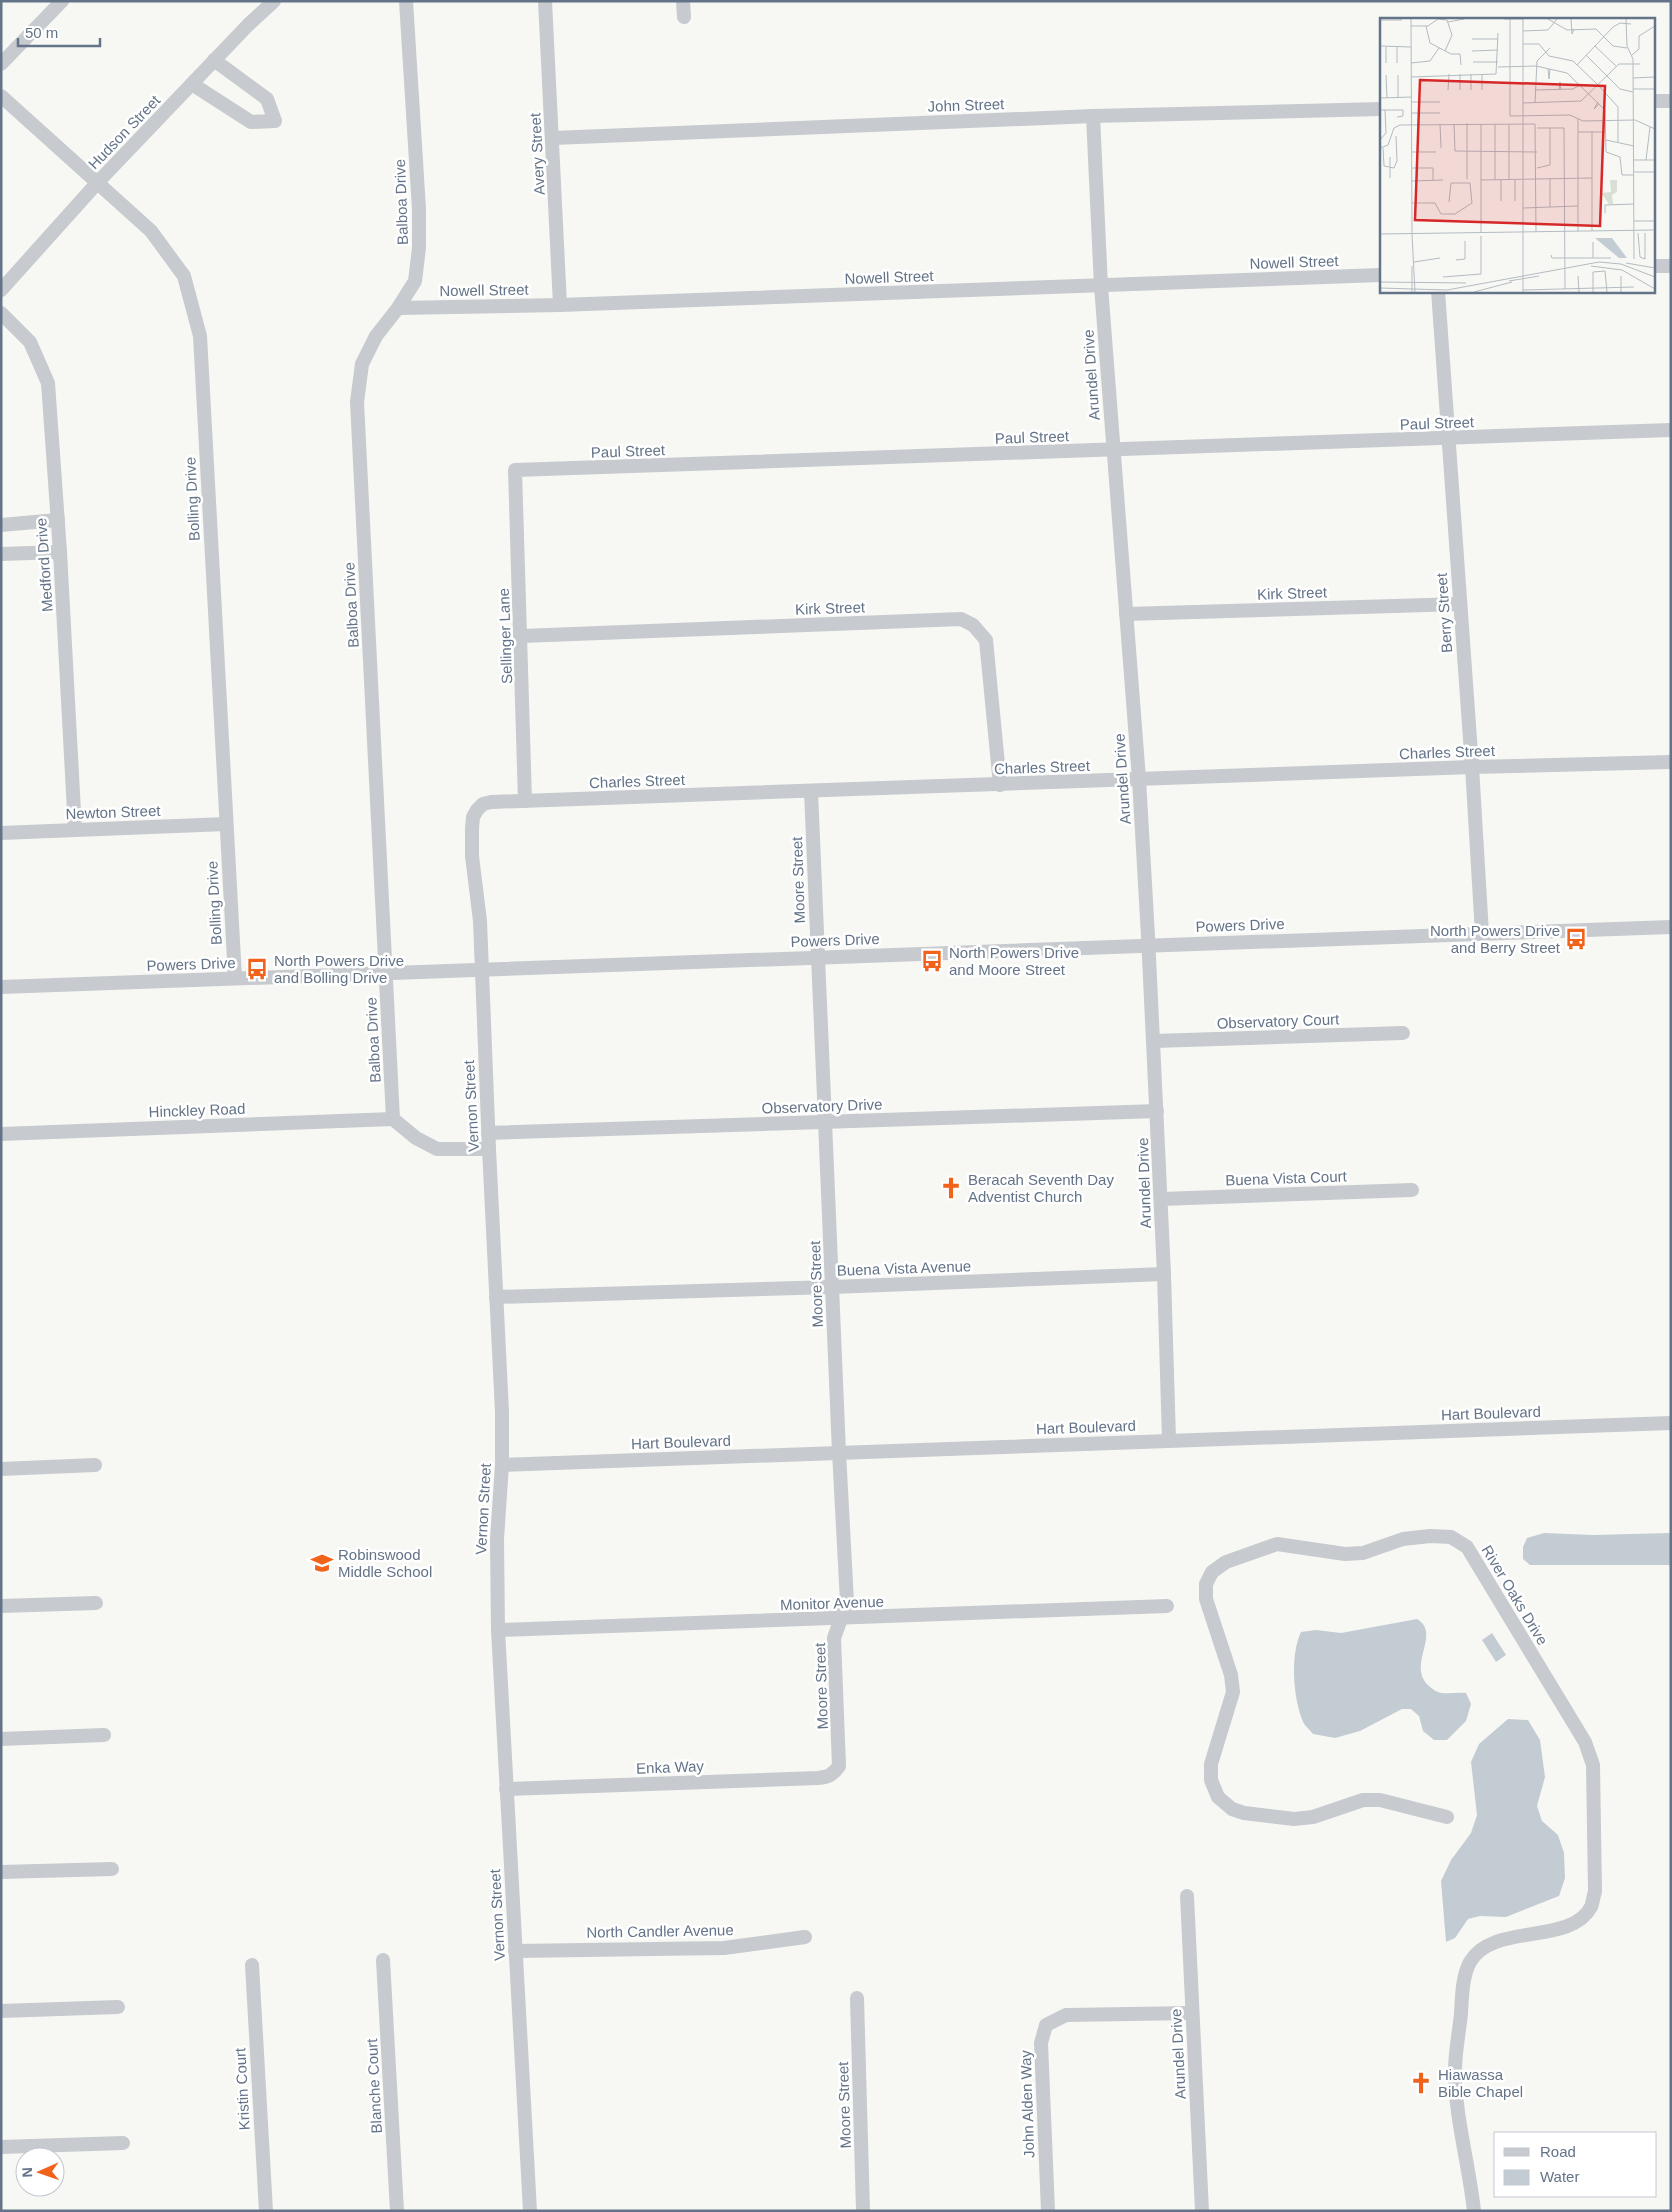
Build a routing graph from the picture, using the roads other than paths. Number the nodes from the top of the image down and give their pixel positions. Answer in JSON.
{"nodes":[{"id":1,"x":62,"y":1,"type":"edge"},
{"id":2,"x":274,"y":1,"type":"edge"},
{"id":3,"x":406,"y":1,"type":"edge"},
{"id":4,"x":545,"y":1,"type":"edge"},
{"id":5,"x":683,"y":1,"type":"edge"},
{"id":6,"x":684,"y":17,"type":"dead end"},
{"id":7,"x":214,"y":60,"type":"junction"},
{"id":8,"x":1,"y":64,"type":"edge"},
{"id":9,"x":192,"y":84,"type":"junction"},
{"id":10,"x":1,"y":96,"type":"edge"},
{"id":11,"x":1671,"y":100,"type":"edge"},
{"id":12,"x":1654,"y":101,"type":"edge"},
{"id":13,"x":1380,"y":109,"type":"edge"},
{"id":14,"x":1093,"y":116,"type":"junction"},
{"id":15,"x":553,"y":138,"type":"junction"},
{"id":16,"x":98,"y":182,"type":"junction"},
{"id":17,"x":1654,"y":266,"type":"edge"},
{"id":18,"x":1671,"y":266,"type":"edge"},
{"id":19,"x":1380,"y":275,"type":"edge"},
{"id":20,"x":1101,"y":286,"type":"junction"},
{"id":21,"x":1,"y":290,"type":"edge"},
{"id":22,"x":1438,"y":292,"type":"edge"},
{"id":23,"x":560,"y":305,"type":"junction"},
{"id":24,"x":398,"y":308,"type":"junction"},
{"id":25,"x":1,"y":313,"type":"edge"},
{"id":26,"x":1671,"y":430,"type":"edge"},
{"id":27,"x":1449,"y":439,"type":"junction"},
{"id":28,"x":1113,"y":450,"type":"junction"},
{"id":29,"x":515,"y":470,"type":"joint"},
{"id":30,"x":58,"y":520,"type":"junction"},
{"id":31,"x":1,"y":525,"type":"edge"},
{"id":32,"x":60,"y":552,"type":"junction"},
{"id":33,"x":1,"y":554,"type":"edge"},
{"id":34,"x":1460,"y":604,"type":"junction"},
{"id":35,"x":1126,"y":614,"type":"junction"},
{"id":36,"x":522,"y":636,"type":"junction"},
{"id":37,"x":1671,"y":762,"type":"edge"},
{"id":38,"x":1472,"y":767,"type":"junction"},
{"id":39,"x":1139,"y":779,"type":"junction"},
{"id":40,"x":1000,"y":785,"type":"junction"},
{"id":41,"x":811,"y":791,"type":"junction"},
{"id":42,"x":525,"y":801,"type":"junction"},
{"id":43,"x":477,"y":810,"type":"joint"},
{"id":44,"x":226,"y":824,"type":"junction"},
{"id":45,"x":75,"y":830,"type":"junction"},
{"id":46,"x":1,"y":833,"type":"edge"},
{"id":47,"x":1671,"y":927,"type":"edge"},
{"id":48,"x":1482,"y":933,"type":"junction"},
{"id":49,"x":1149,"y":944,"type":"junction"},
{"id":50,"x":818,"y":957,"type":"junction"},
{"id":51,"x":481,"y":969,"type":"junction"},
{"id":52,"x":386,"y":973,"type":"junction"},
{"id":53,"x":234,"y":978,"type":"junction"},
{"id":54,"x":1,"y":987,"type":"edge"},
{"id":55,"x":1404,"y":1034,"type":"dead end"},
{"id":56,"x":1154,"y":1041,"type":"junction"},
{"id":57,"x":1157,"y":1111,"type":"junction"},
{"id":58,"x":393,"y":1119,"type":"junction"},
{"id":59,"x":826,"y":1122,"type":"junction"},
{"id":60,"x":1,"y":1134,"type":"edge"},
{"id":61,"x":488,"y":1134,"type":"junction"},
{"id":62,"x":489,"y":1149,"type":"junction"},
{"id":63,"x":1412,"y":1190,"type":"dead end"},
{"id":64,"x":1161,"y":1199,"type":"junction"},
{"id":65,"x":1164,"y":1274,"type":"junction"},
{"id":66,"x":833,"y":1287,"type":"junction"},
{"id":67,"x":496,"y":1297,"type":"junction"},
{"id":68,"x":1671,"y":1423,"type":"edge"},
{"id":69,"x":1169,"y":1440,"type":"junction"},
{"id":70,"x":839,"y":1452,"type":"junction"},
{"id":71,"x":95,"y":1465,"type":"dead end"},
{"id":72,"x":502,"y":1465,"type":"junction"},
{"id":73,"x":1,"y":1469,"type":"edge"},
{"id":74,"x":96,"y":1603,"type":"dead end"},
{"id":75,"x":1,"y":1606,"type":"edge"},
{"id":76,"x":1167,"y":1606,"type":"dead end"},
{"id":77,"x":842,"y":1619,"type":"junction"},
{"id":78,"x":498,"y":1630,"type":"junction"},
{"id":79,"x":104,"y":1735,"type":"dead end"},
{"id":80,"x":1,"y":1739,"type":"edge"},
{"id":81,"x":835,"y":1773,"type":"joint"},
{"id":82,"x":506,"y":1789,"type":"junction"},
{"id":83,"x":1447,"y":1817,"type":"dead end"},
{"id":84,"x":112,"y":1869,"type":"dead end"},
{"id":85,"x":1,"y":1872,"type":"edge"},
{"id":86,"x":1187,"y":1896,"type":"dead end"},
{"id":87,"x":805,"y":1937,"type":"dead end"},
{"id":88,"x":515,"y":1951,"type":"junction"},
{"id":89,"x":383,"y":1960,"type":"dead end"},
{"id":90,"x":252,"y":1965,"type":"dead end"},
{"id":91,"x":857,"y":1998,"type":"dead end"},
{"id":92,"x":118,"y":2007,"type":"dead end"},
{"id":93,"x":1,"y":2011,"type":"edge"},
{"id":94,"x":1192,"y":2013,"type":"junction"},
{"id":95,"x":123,"y":2143,"type":"dead end"},
{"id":96,"x":1,"y":2147,"type":"edge"},
{"id":97,"x":266,"y":2211,"type":"edge"},
{"id":98,"x":397,"y":2211,"type":"edge"},
{"id":99,"x":530,"y":2211,"type":"edge"},
{"id":100,"x":864,"y":2211,"type":"edge"},
{"id":101,"x":1048,"y":2211,"type":"edge"},
{"id":102,"x":1202,"y":2211,"type":"edge"},
{"id":103,"x":1474,"y":2211,"type":"edge"}],
"edges":[{"from":1,"to":8,"type":"street"},
{"from":2,"to":7,"type":"street","name":"Hudson Street"},
{"from":3,"to":24,"type":"street","name":"Balboa Drive"},
{"from":4,"to":15,"type":"street","name":"Avery Street"},
{"from":5,"to":6,"type":"street"},
{"from":7,"to":9,"type":"street","name":"Hudson Street"},
{"from":7,"to":9,"type":"street"},
{"from":9,"to":16,"type":"street","name":"Hudson Street"},
{"from":10,"to":16,"type":"street","name":"Bolling Drive"},
{"from":11,"to":12,"type":"street"},
{"from":13,"to":14,"type":"street","name":"John Street"},
{"from":14,"to":15,"type":"street","name":"John Street"},
{"from":14,"to":20,"type":"street","name":"Arundel Drive"},
{"from":15,"to":23,"type":"street","name":"Avery Street"},
{"from":16,"to":21,"type":"street","name":"Hudson Street"},
{"from":16,"to":44,"type":"street","name":"Bolling Drive"},
{"from":17,"to":18,"type":"street"},
{"from":19,"to":20,"type":"street","name":"Nowell Street"},
{"from":20,"to":23,"type":"street","name":"Nowell Street"},
{"from":20,"to":28,"type":"street","name":"Arundel Drive"},
{"from":22,"to":27,"type":"street","name":"Berry Street"},
{"from":23,"to":24,"type":"street","name":"Nowell Street"},
{"from":24,"to":52,"type":"street","name":"Balboa Drive"},
{"from":25,"to":30,"type":"street","name":"Medford Drive"},
{"from":26,"to":27,"type":"street","name":"Paul Street"},
{"from":27,"to":28,"type":"street","name":"Paul Street"},
{"from":27,"to":34,"type":"street","name":"Berry Street"},
{"from":28,"to":29,"type":"street","name":"Paul Street"},
{"from":28,"to":35,"type":"street","name":"Arundel Drive"},
{"from":29,"to":36,"type":"street","name":"Sellinger Lane"},
{"from":30,"to":31,"type":"street"},
{"from":30,"to":32,"type":"street","name":"Medford Drive"},
{"from":32,"to":33,"type":"street"},
{"from":32,"to":45,"type":"street","name":"Medford Drive"},
{"from":34,"to":35,"type":"street","name":"Kirk Street"},
{"from":34,"to":38,"type":"street","name":"Berry Street"},
{"from":35,"to":39,"type":"street","name":"Arundel Drive"},
{"from":36,"to":40,"type":"street","name":"Kirk Street"},
{"from":36,"to":42,"type":"street","name":"Sellinger Lane"},
{"from":37,"to":38,"type":"street","name":"Charles Street"},
{"from":38,"to":39,"type":"street","name":"Charles Street"},
{"from":38,"to":48,"type":"street","name":"Berry Street"},
{"from":39,"to":40,"type":"street","name":"Charles Street"},
{"from":39,"to":49,"type":"street","name":"Arundel Drive"},
{"from":40,"to":41,"type":"street","name":"Charles Street"},
{"from":41,"to":42,"type":"street","name":"Charles Street"},
{"from":41,"to":50,"type":"street","name":"Moore Street"},
{"from":42,"to":43,"type":"street","name":"Charles Street"},
{"from":43,"to":51,"type":"street","name":"Vernon Street"},
{"from":44,"to":45,"type":"street","name":"Newton Street"},
{"from":44,"to":53,"type":"street","name":"Bolling Drive"},
{"from":45,"to":46,"type":"street","name":"Newton Street"},
{"from":47,"to":48,"type":"street","name":"Powers Drive"},
{"from":48,"to":49,"type":"street","name":"Powers Drive"},
{"from":49,"to":50,"type":"street","name":"Powers Drive"},
{"from":49,"to":56,"type":"street","name":"Arundel Drive"},
{"from":50,"to":51,"type":"street","name":"Powers Drive"},
{"from":50,"to":59,"type":"street","name":"Moore Street"},
{"from":51,"to":52,"type":"street","name":"Powers Drive"},
{"from":51,"to":61,"type":"street","name":"Vernon Street"},
{"from":52,"to":53,"type":"street","name":"Powers Drive"},
{"from":52,"to":58,"type":"street","name":"Balboa Drive"},
{"from":53,"to":54,"type":"street","name":"Powers Drive"},
{"from":55,"to":56,"type":"street","name":"Observatory Court"},
{"from":56,"to":57,"type":"street","name":"Arundel Drive"},
{"from":57,"to":59,"type":"street","name":"Observatory Drive"},
{"from":57,"to":64,"type":"street","name":"Arundel Drive"},
{"from":58,"to":60,"type":"street","name":"Hinckley Road"},
{"from":58,"to":62,"type":"street"},
{"from":59,"to":61,"type":"street","name":"Observatory Drive"},
{"from":59,"to":66,"type":"street","name":"Moore Street"},
{"from":61,"to":62,"type":"street","name":"Vernon Street"},
{"from":62,"to":67,"type":"street","name":"Vernon Street"},
{"from":63,"to":64,"type":"street","name":"Buena Vista Court"},
{"from":64,"to":65,"type":"street","name":"Arundel Drive"},
{"from":65,"to":66,"type":"street","name":"Buena Vista Avenue"},
{"from":65,"to":69,"type":"street","name":"Arundel Drive"},
{"from":66,"to":67,"type":"street","name":"Buena Vista Avenue"},
{"from":66,"to":70,"type":"street","name":"Moore Street"},
{"from":67,"to":72,"type":"street","name":"Vernon Street"},
{"from":68,"to":69,"type":"street","name":"Hart Boulevard"},
{"from":69,"to":70,"type":"street","name":"Hart Boulevard"},
{"from":70,"to":72,"type":"street","name":"Hart Boulevard"},
{"from":70,"to":77,"type":"street","name":"Moore Street"},
{"from":71,"to":73,"type":"street"},
{"from":72,"to":78,"type":"street","name":"Vernon Street"},
{"from":74,"to":75,"type":"street"},
{"from":76,"to":77,"type":"street","name":"Monitor Avenue"},
{"from":77,"to":78,"type":"street","name":"Monitor Avenue"},
{"from":77,"to":81,"type":"street","name":"Moore Street"},
{"from":78,"to":82,"type":"street","name":"Vernon Street"},
{"from":79,"to":80,"type":"street"},
{"from":81,"to":82,"type":"street","name":"Enka Way"},
{"from":82,"to":88,"type":"street","name":"Vernon Street"},
{"from":83,"to":103,"type":"street","name":"River Oaks Drive"},
{"from":84,"to":85,"type":"street"},
{"from":86,"to":94,"type":"street","name":"Arundel Drive"},
{"from":87,"to":88,"type":"street","name":"North Candler Avenue"},
{"from":88,"to":99,"type":"street","name":"Vernon Street"},
{"from":89,"to":98,"type":"street","name":"Blanche Court"},
{"from":90,"to":97,"type":"street","name":"Kristin Court"},
{"from":91,"to":100,"type":"street","name":"Moore Street"},
{"from":92,"to":93,"type":"street"},
{"from":94,"to":101,"type":"street","name":"John Alden Way"},
{"from":94,"to":102,"type":"street","name":"Arundel Drive"},
{"from":95,"to":96,"type":"street"}]}
